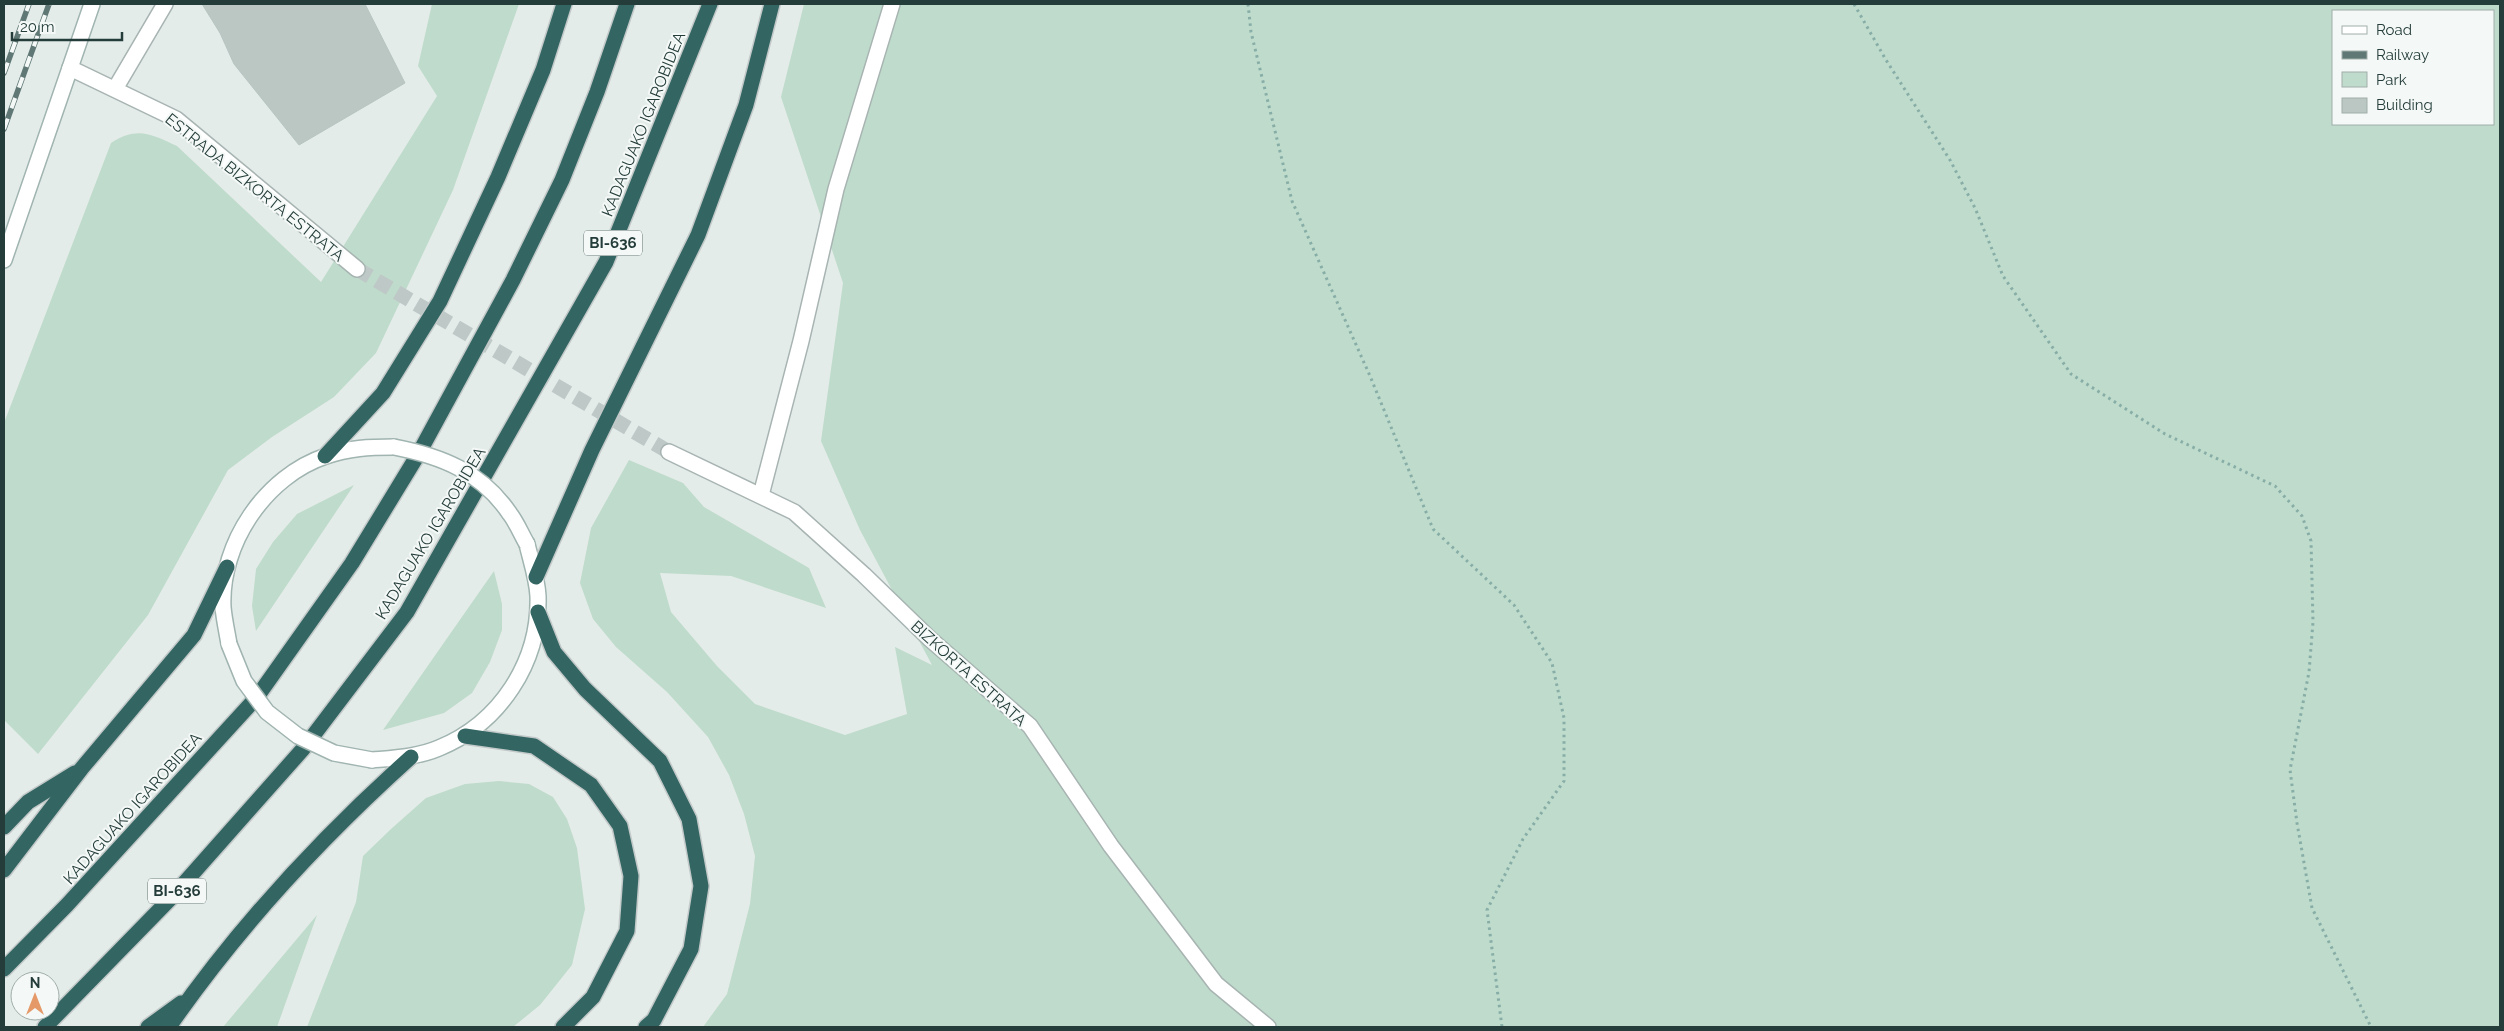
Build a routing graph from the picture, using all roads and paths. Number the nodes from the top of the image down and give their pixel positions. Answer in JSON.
{"nodes":[{"id":1,"x":92,"y":4,"type":"edge"},
{"id":2,"x":165,"y":4,"type":"edge"},
{"id":3,"x":564,"y":4,"type":"edge"},
{"id":4,"x":627,"y":4,"type":"edge"},
{"id":5,"x":710,"y":4,"type":"edge"},
{"id":6,"x":772,"y":4,"type":"edge"},
{"id":7,"x":892,"y":4,"type":"edge"},
{"id":8,"x":1248,"y":4,"type":"edge"},
{"id":9,"x":1854,"y":4,"type":"edge"},
{"id":10,"x":70,"y":68,"type":"junction"},
{"id":11,"x":115,"y":89,"type":"junction"},
{"id":12,"x":4,"y":260,"type":"edge"},
{"id":13,"x":357,"y":269,"type":"tunnel mouth"},
{"id":14,"x":669,"y":452,"type":"tunnel mouth"},
{"id":15,"x":325,"y":456,"type":"junction"},
{"id":16,"x":761,"y":495,"type":"junction"},
{"id":17,"x":227,"y":567,"type":"junction"},
{"id":18,"x":536,"y":577,"type":"junction"},
{"id":19,"x":538,"y":612,"type":"junction"},
{"id":20,"x":465,"y":736,"type":"junction"},
{"id":21,"x":411,"y":757,"type":"junction"},
{"id":22,"x":82,"y":768,"type":"junction"},
{"id":23,"x":4,"y":827,"type":"edge"},
{"id":24,"x":4,"y":870,"type":"edge"},
{"id":25,"x":4,"y":969,"type":"edge"},
{"id":26,"x":191,"y":996,"type":"junction"},
{"id":27,"x":45,"y":1027,"type":"edge"},
{"id":28,"x":148,"y":1027,"type":"edge"},
{"id":29,"x":169,"y":1027,"type":"edge"},
{"id":30,"x":562,"y":1027,"type":"edge"},
{"id":31,"x":646,"y":1027,"type":"edge"},
{"id":32,"x":1268,"y":1027,"type":"edge"},
{"id":33,"x":1502,"y":1027,"type":"edge"},
{"id":34,"x":2371,"y":1027,"type":"edge"}],
"edges":[{"from":1,"to":10,"type":"street"},
{"from":2,"to":11,"type":"street"},
{"from":3,"to":15,"type":"highway"},
{"from":4,"to":25,"type":"highway","name":"KADAGUAKO IGAROBIDEA"},
{"from":5,"to":27,"type":"highway","name":"KADAGUAKO IGAROBIDEA","number":"BI-636"},
{"from":6,"to":18,"type":"highway"},
{"from":7,"to":16,"type":"street"},
{"from":8,"to":33,"type":"path"},
{"from":9,"to":34,"type":"path"},
{"from":10,"to":11,"type":"street","name":"ESTRADA BIZKORTA ESTRATA"},
{"from":10,"to":12,"type":"street"},
{"from":11,"to":13,"type":"street","name":"ESTRADA BIZKORTA ESTRATA"},
{"from":14,"to":16,"type":"street","name":"BIZKORTA ESTRATA"},
{"from":15,"to":17,"type":"street"},
{"from":15,"to":18,"type":"street","bridge":true},
{"from":16,"to":32,"type":"street","name":"BIZKORTA ESTRATA"},
{"from":17,"to":21,"type":"street","bridge":true},
{"from":17,"to":22,"type":"highway"},
{"from":18,"to":19,"type":"street"},
{"from":19,"to":20,"type":"street"},
{"from":19,"to":31,"type":"highway"},
{"from":20,"to":21,"type":"street"},
{"from":20,"to":30,"type":"highway"},
{"from":21,"to":26,"type":"highway"},
{"from":22,"to":23,"type":"highway"},
{"from":22,"to":24,"type":"highway"},
{"from":26,"to":28,"type":"highway"},
{"from":26,"to":29,"type":"highway"}]}
